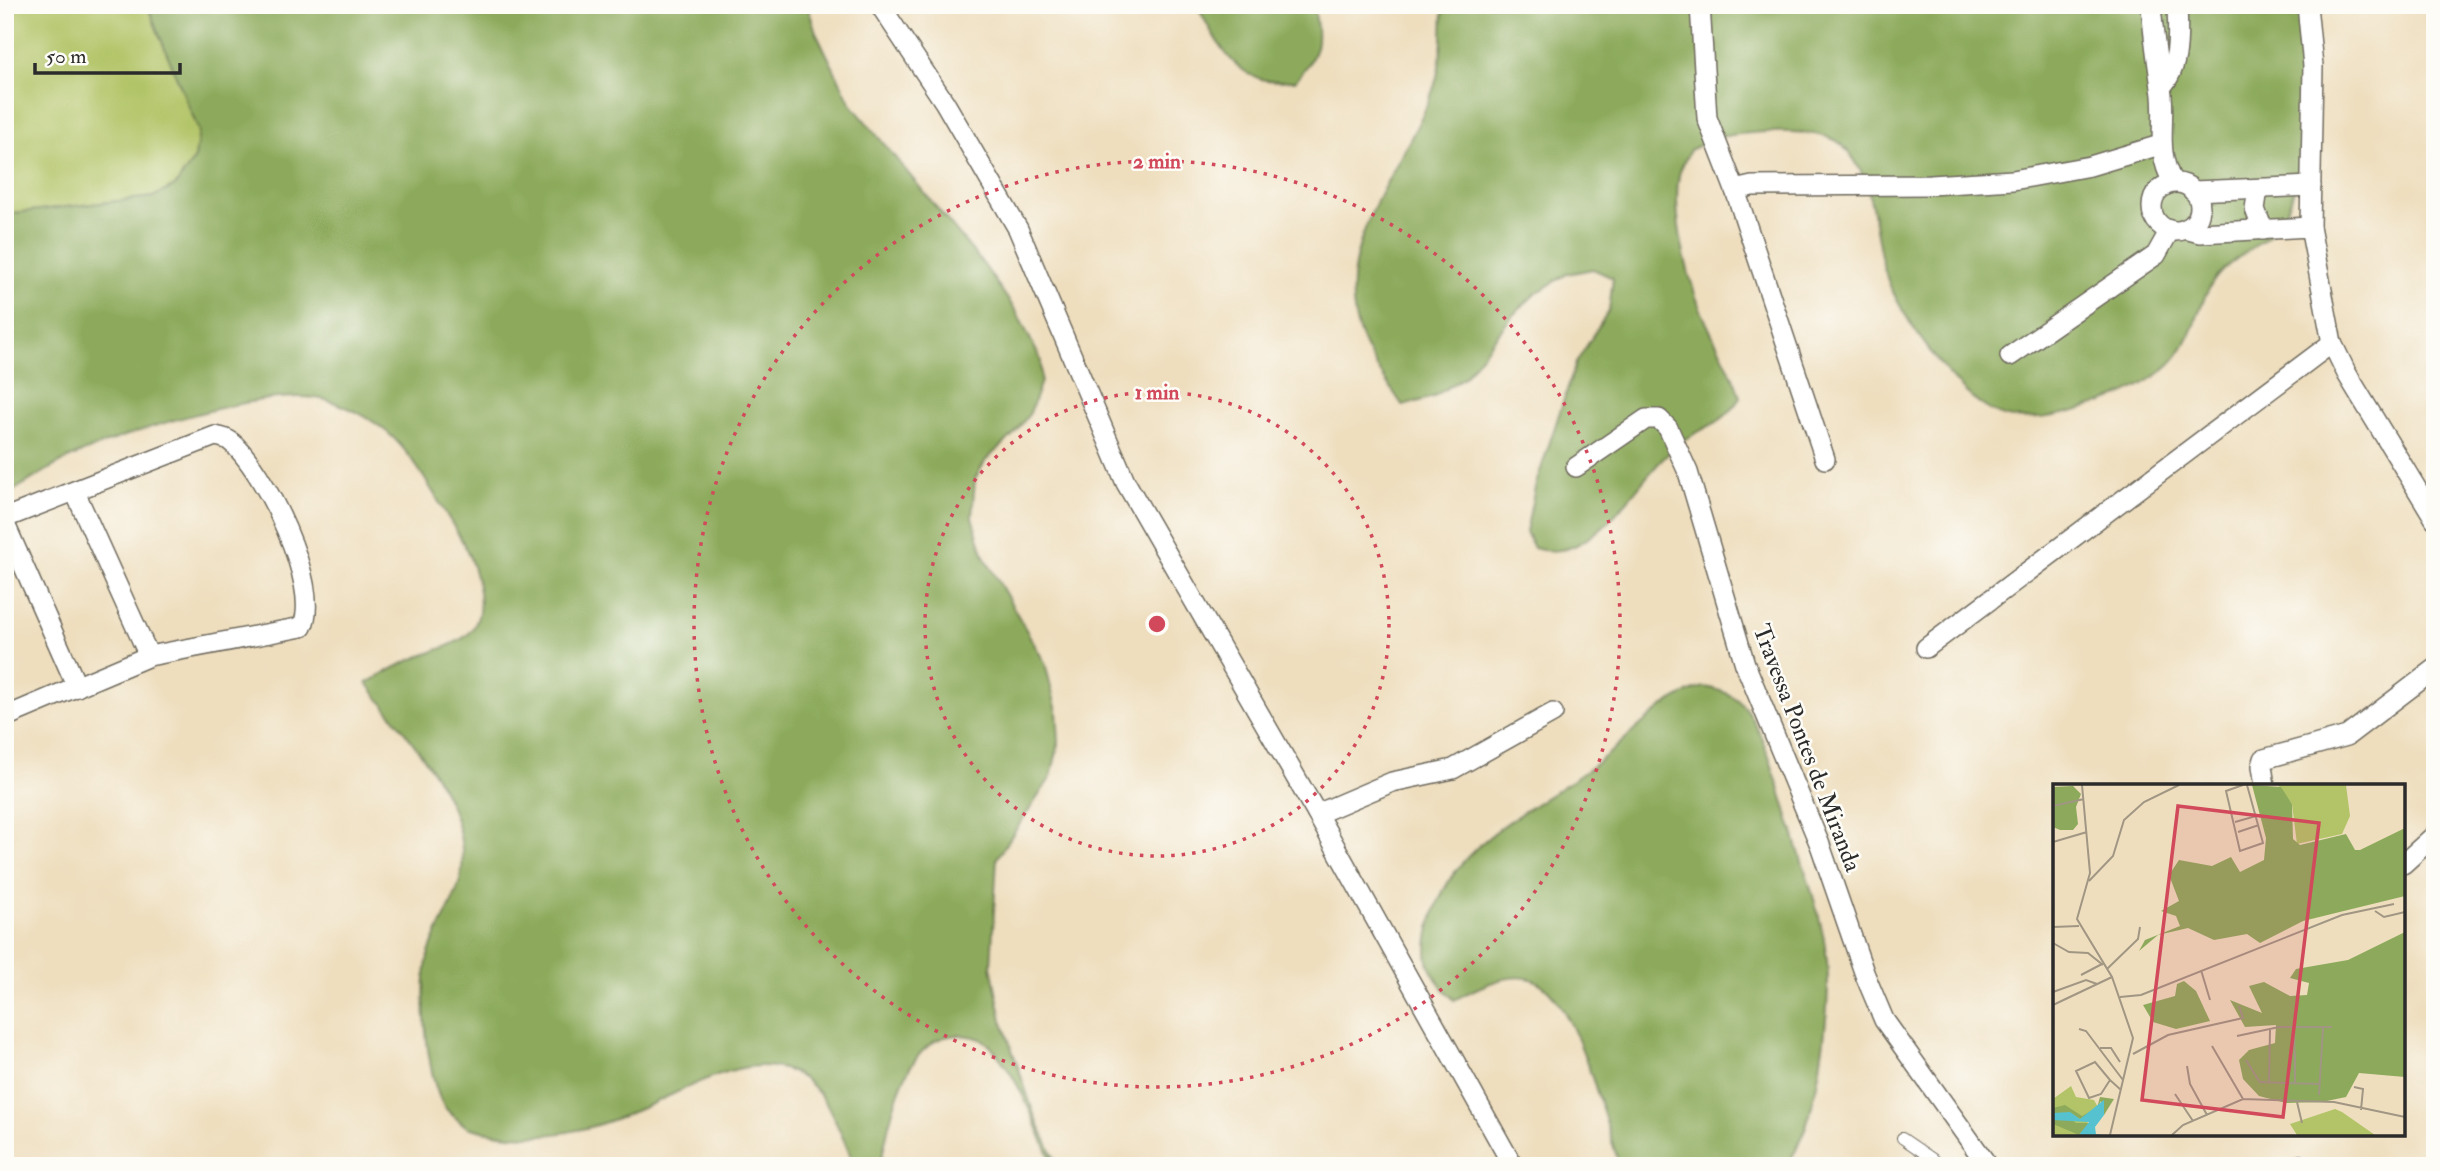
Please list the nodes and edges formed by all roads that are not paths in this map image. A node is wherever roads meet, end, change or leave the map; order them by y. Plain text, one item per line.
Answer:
1 (880, 5) edge
2 (1700, 5) edge
3 (2151, 5) edge
4 (2177, 5) edge
5 (2307, 5) edge
6 (2161, 87) junction
7 (2160, 145) junction
8 (2173, 183) junction
9 (2311, 186) junction
10 (2258, 189) junction
11 (1735, 190) junction
12 (2193, 191) junction
13 (2310, 227) junction
14 (2178, 230) junction
15 (2263, 230) junction
16 (2332, 343) junction
17 (2010, 356) dead end
18 (1825, 459) dead end
19 (1576, 467) dead end
20 (75, 492) junction
21 (5, 518) edge
22 (2435, 519) edge
23 (5, 524) edge
24 (1926, 648) dead end
25 (149, 656) junction
26 (2435, 669) edge
27 (76, 687) junction
28 (1553, 713) dead end
29 (5, 717) edge
30 (2264, 784) edge
31 (1317, 814) junction
32 (2435, 835) edge
33 (2405, 862) edge
34 (1902, 1138) dead end
35 (1513, 1166) edge
36 (1943, 1166) edge
37 (1988, 1166) edge

1 - 31 street
2 - 11 street
3 - 6 street
4 - 6 street
5 - 9 street
6 - 7 street
7 - 8 street
7 - 11 street
8 - 12 street
8 - 14 street
9 - 10 street
9 - 13 street
10 - 12 street
10 - 15 street
11 - 18 street
12 - 14 street
13 - 15 street
13 - 16 street
14 - 15 street
14 - 17 street
16 - 22 street
16 - 24 street
19 - 37 street, Travessa Pontes de Miranda
20 - 21 street
20 - 25 street
20 - 25 street
23 - 27 street
25 - 27 street
26 - 30 street
27 - 29 street
28 - 31 street
31 - 35 street
32 - 33 street
34 - 36 lane

